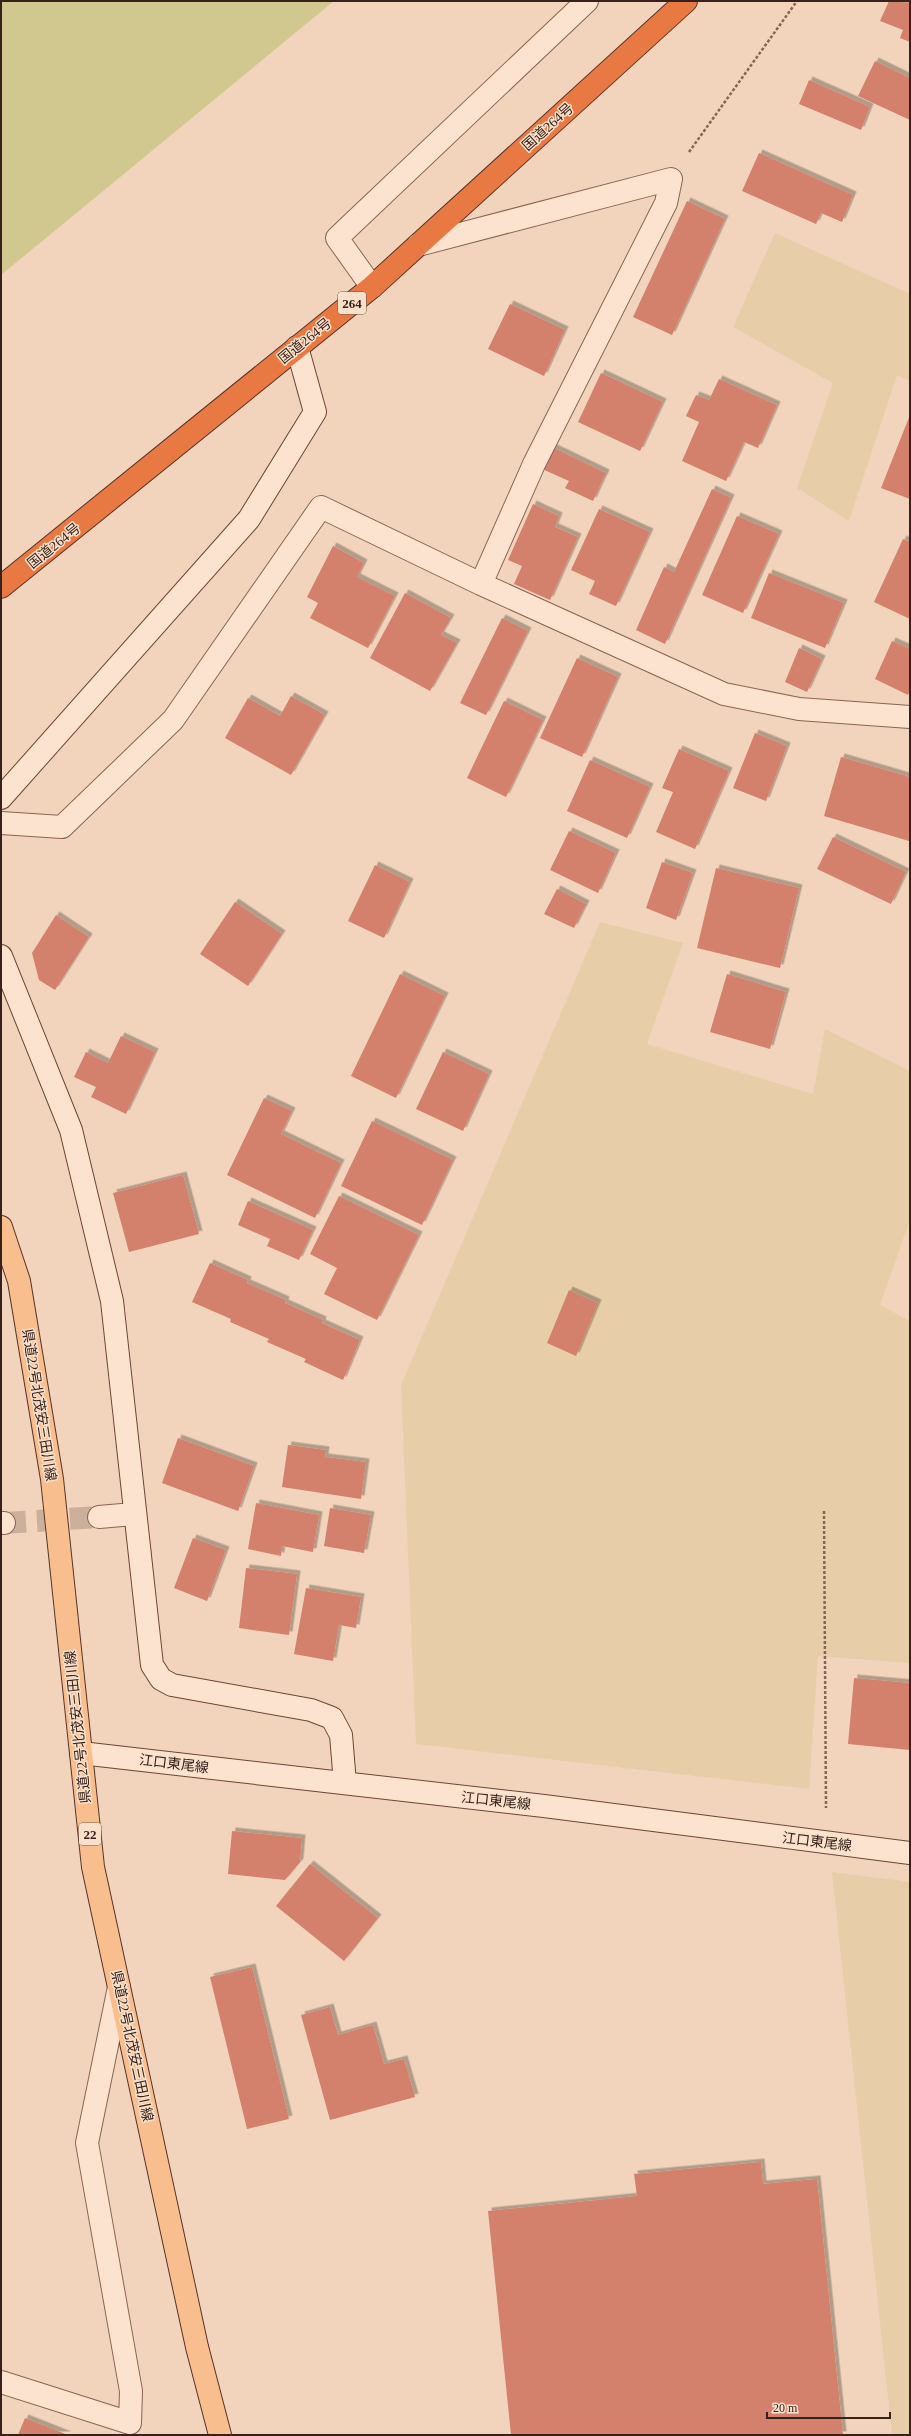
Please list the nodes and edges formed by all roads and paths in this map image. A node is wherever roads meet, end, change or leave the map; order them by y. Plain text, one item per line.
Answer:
1 (587, 1) edge
2 (686, 1) edge
3 (797, 1) edge
4 (671, 179) junction
5 (418, 245) junction
6 (372, 287) junction
7 (297, 347) junction
8 (481, 584) junction
9 (1, 587) edge
10 (910, 717) edge
11 (1, 798) edge
12 (1, 823) edge
13 (1, 956) edge
14 (1, 1227) edge
15 (824, 1511) dead end
16 (134, 1514) junction
17 (99, 1517) tunnel mouth
18 (82, 1753) junction
19 (345, 1784) junction
20 (826, 1843) junction
21 (910, 1854) edge
22 (119, 1987) junction
23 (1, 2382) edge
24 (220, 2435) edge

1 - 6 street
2 - 5 highway, 国道264号 / 264
3 - 4 path
4 - 5 street
4 - 8 street
5 - 6 highway, 国道264号 / 264
6 - 7 highway, 国道264号 / 264
7 - 9 highway, 国道264号 / 264
7 - 11 street
8 - 10 street
8 - 12 street
13 - 16 street
14 - 18 main road, 県道22号北茂安三田川線 / 22
15 - 20 path
16 - 17 street
16 - 19 street
18 - 19 street, 江口東尾線
18 - 22 main road, 県道22号北茂安三田川線 / 22
19 - 20 street, 江口東尾線
20 - 21 street, 江口東尾線
22 - 23 street
22 - 24 main road, 県道22号北茂安三田川線 / 22

